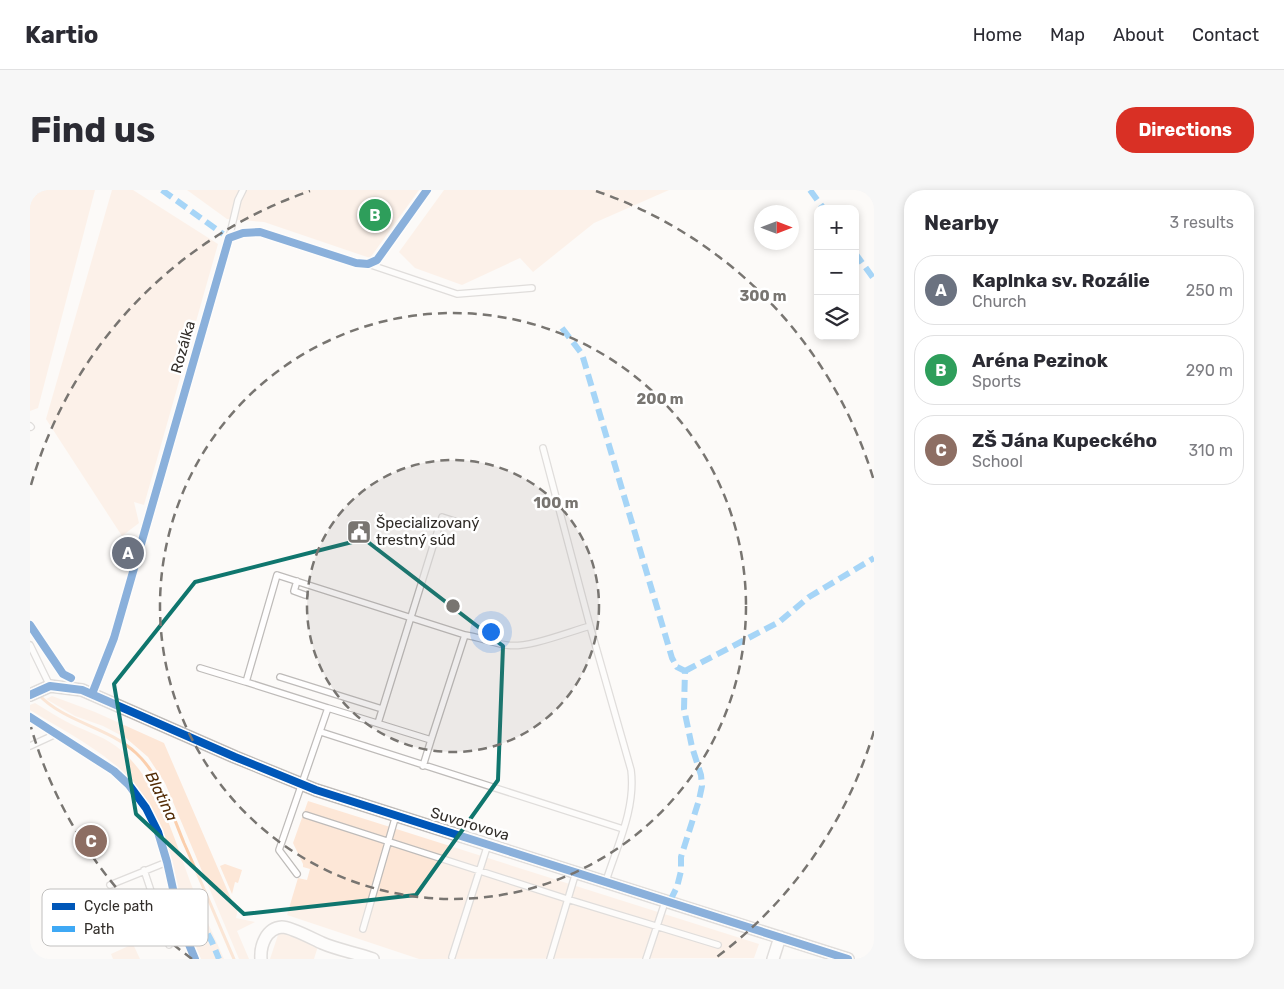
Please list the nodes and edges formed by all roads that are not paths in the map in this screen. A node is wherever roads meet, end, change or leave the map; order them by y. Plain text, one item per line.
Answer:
1 (243, 190) edge
2 (427, 190) edge
3 (229, 238) junction
4 (368, 264) junction
5 (532, 288) dead end
6 (542, 448) dead end
7 (466, 525) dead end
8 (297, 581) junction
9 (305, 595) dead end
10 (410, 617) junction
11 (590, 626) junction
12 (465, 635) junction
13 (30, 645) edge
14 (200, 668) dead end
15 (280, 677) dead end
16 (246, 682) junction
17 (47, 688) junction
18 (92, 694) junction
19 (30, 695) edge
20 (328, 708) junction
21 (382, 709) junction
22 (30, 717) edge
23 (378, 724) junction
24 (321, 732) junction
25 (56, 734) junction
26 (431, 740) junction
27 (30, 746) edge
28 (423, 766) junction
29 (303, 784) junction
30 (306, 815) dead end
31 (396, 816) junction
32 (623, 829) junction
33 (388, 841) junction
34 (488, 844) junction
35 (167, 862) junction
36 (144, 870) junction
37 (479, 871) junction
38 (576, 872) junction
39 (297, 874) dead end
40 (606, 881) junction
41 (110, 884) dead end
42 (150, 889) edge
43 (173, 889) edge
44 (567, 899) junction
45 (665, 902) junction
46 (657, 926) junction
47 (363, 929) dead end
48 (780, 937) junction
49 (718, 945) dead end
50 (190, 946) edge
51 (452, 957) dead end
52 (777, 958) edge
53 (196, 959) edge
54 (261, 959) edge
55 (374, 959) edge
56 (550, 959) edge
57 (646, 959) edge
58 (848, 959) edge

1 - 3 lane, Rozálka
2 - 4 lane
3 - 4 lane
3 - 18 lane, Rozálka
4 - 5 lane
6 - 11 lane
7 - 10 lane
8 - 9 lane
8 - 10 lane
8 - 16 lane
10 - 12 lane
10 - 21 lane
11 - 12 lane
11 - 32 lane
12 - 26 lane
13 - 17 lane
14 - 16 lane
15 - 21 lane
16 - 20 lane
17 - 18 street, Suvorovova
17 - 19 street
18 - 29 street, Suvorovova
20 - 23 lane
20 - 24 lane
21 - 23 lane
22 - 25 lane
23 - 26 lane
24 - 28 lane
24 - 29 lane
25 - 27 lane
25 - 35 lane
26 - 28 lane
28 - 32 lane
29 - 31 street, Suvorovova
29 - 39 lane
30 - 33 lane
31 - 33 lane
31 - 34 street, Suvorovova
32 - 40 lane
33 - 37 lane
33 - 47 lane
34 - 37 lane, Suvorovova
34 - 38 street, Suvorovova
35 - 36 lane
35 - 43 lane
36 - 41 lane
36 - 42 lane
37 - 44 lane
37 - 51 lane, Suvorovova
38 - 40 street, Suvorovova
38 - 44 lane
40 - 45 street, Suvorovova
44 - 46 lane
44 - 56 lane
45 - 46 lane
45 - 48 street, Suvorovova
46 - 49 lane
46 - 57 lane
48 - 52 street
48 - 58 street, Suvorovova
50 - 53 lane
54 - 55 street

